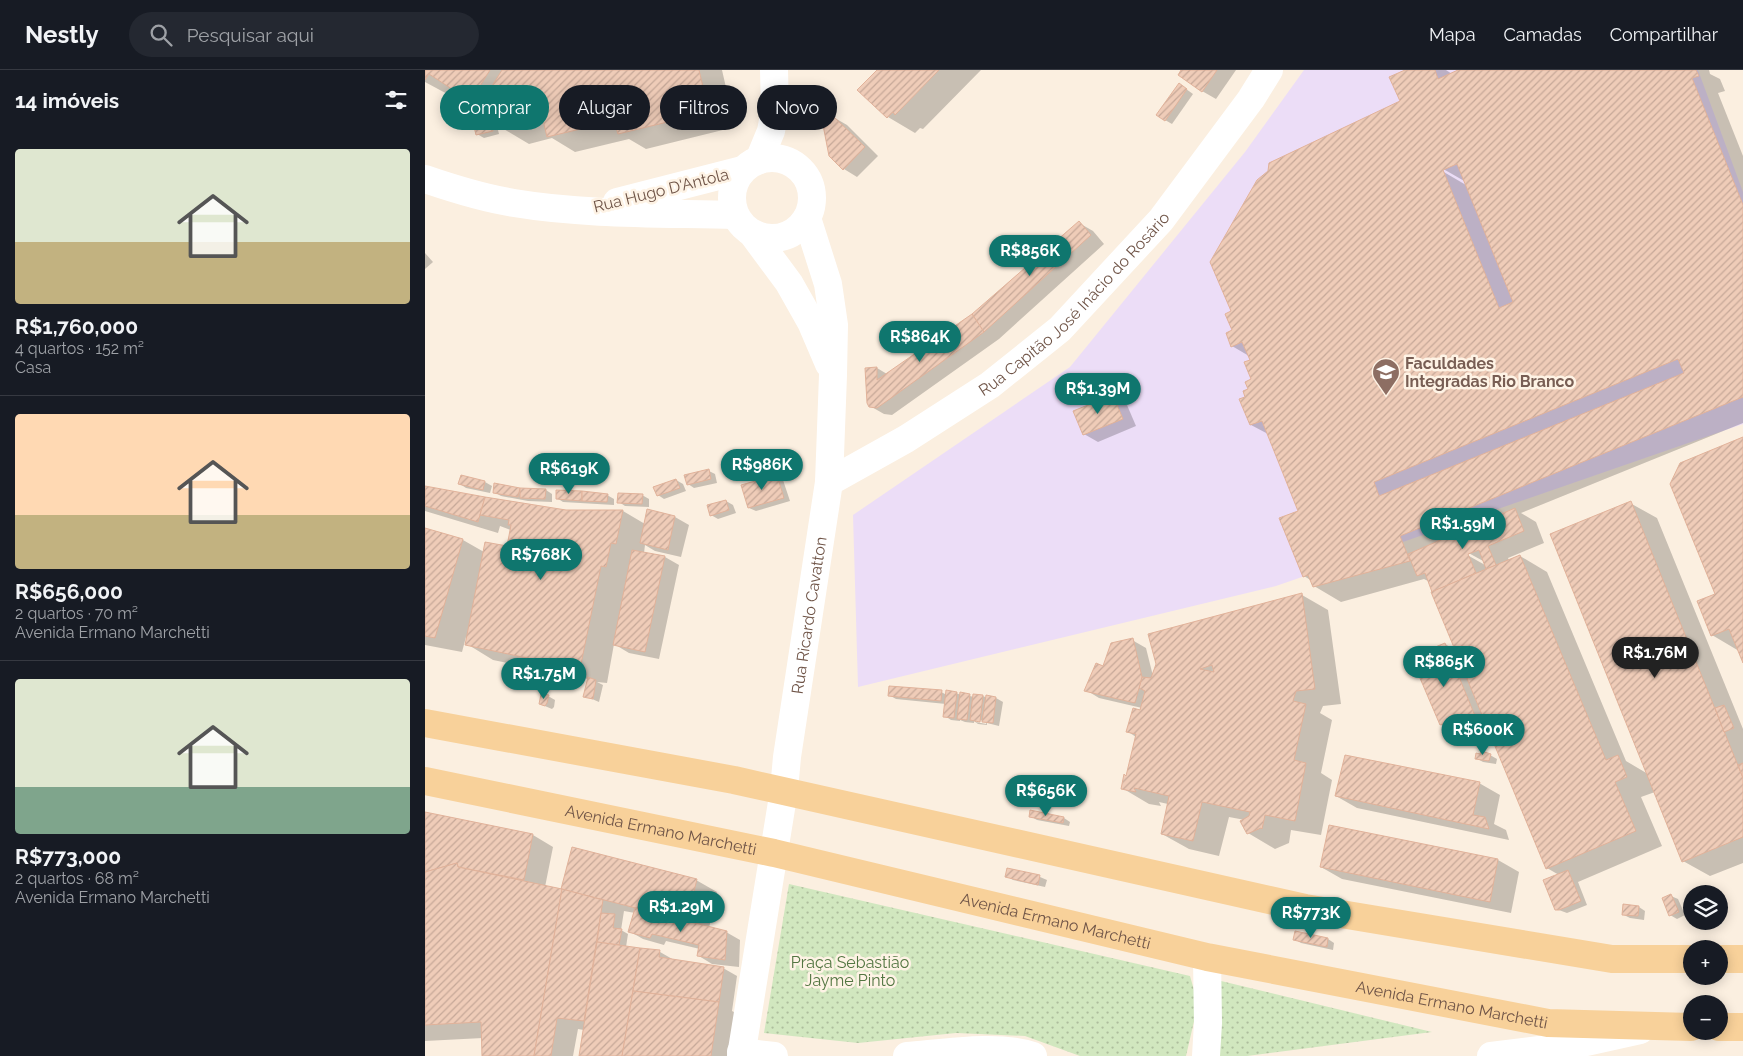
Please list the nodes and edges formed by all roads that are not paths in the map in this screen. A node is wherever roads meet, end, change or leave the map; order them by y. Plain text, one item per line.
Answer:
1 (774, 70) edge
2 (1269, 70) edge
3 (750, 165) junction
4 (425, 179) edge
5 (579, 210) junction
6 (807, 218) junction
7 (743, 224) junction
8 (833, 375) junction
9 (829, 482) junction
10 (425, 723) edge
11 (425, 781) edge
12 (784, 790) junction
13 (774, 853) junction
14 (1207, 957) junction
15 (1683, 959) edge
16 (1728, 959) edge
17 (1743, 959) edge
18 (1651, 1027) junction
19 (1683, 1027) edge
20 (1728, 1027) edge
21 (1743, 1027) edge
22 (741, 1054) edge
23 (774, 1056) edge
24 (907, 1056) edge
25 (1033, 1056) edge
26 (1206, 1056) edge
27 (1491, 1056) edge

1 - 3 street
2 - 9 street, Rua Capitão José Inácio do Rosário
3 - 5 street, Rua Hugo D'Antola
3 - 6 street
3 - 7 street
4 - 5 street, Rua Hugo D'Antola
5 - 7 street, Rua Hugo D'Antola
6 - 7 street
6 - 8 street, Rua Ricardo Cavatton
7 - 8 street, Rua Ricardo Cavatton
8 - 9 street, Rua Ricardo Cavatton
9 - 12 street, Rua Ricardo Cavatton
10 - 12 main road
11 - 13 main road, Avenida Ermano Marchetti
12 - 13 street, Rua Ricardo Cavatton
12 - 15 main road
13 - 14 main road, Avenida Ermano Marchetti
13 - 22 street, Rua Ricardo Cavatton
14 - 18 main road, Avenida Ermano Marchetti
14 - 26 street
16 - 17 main road
18 - 19 main road, Avenida Ermano Marchetti
18 - 27 street
20 - 21 main road
22 - 23 street
24 - 25 street

